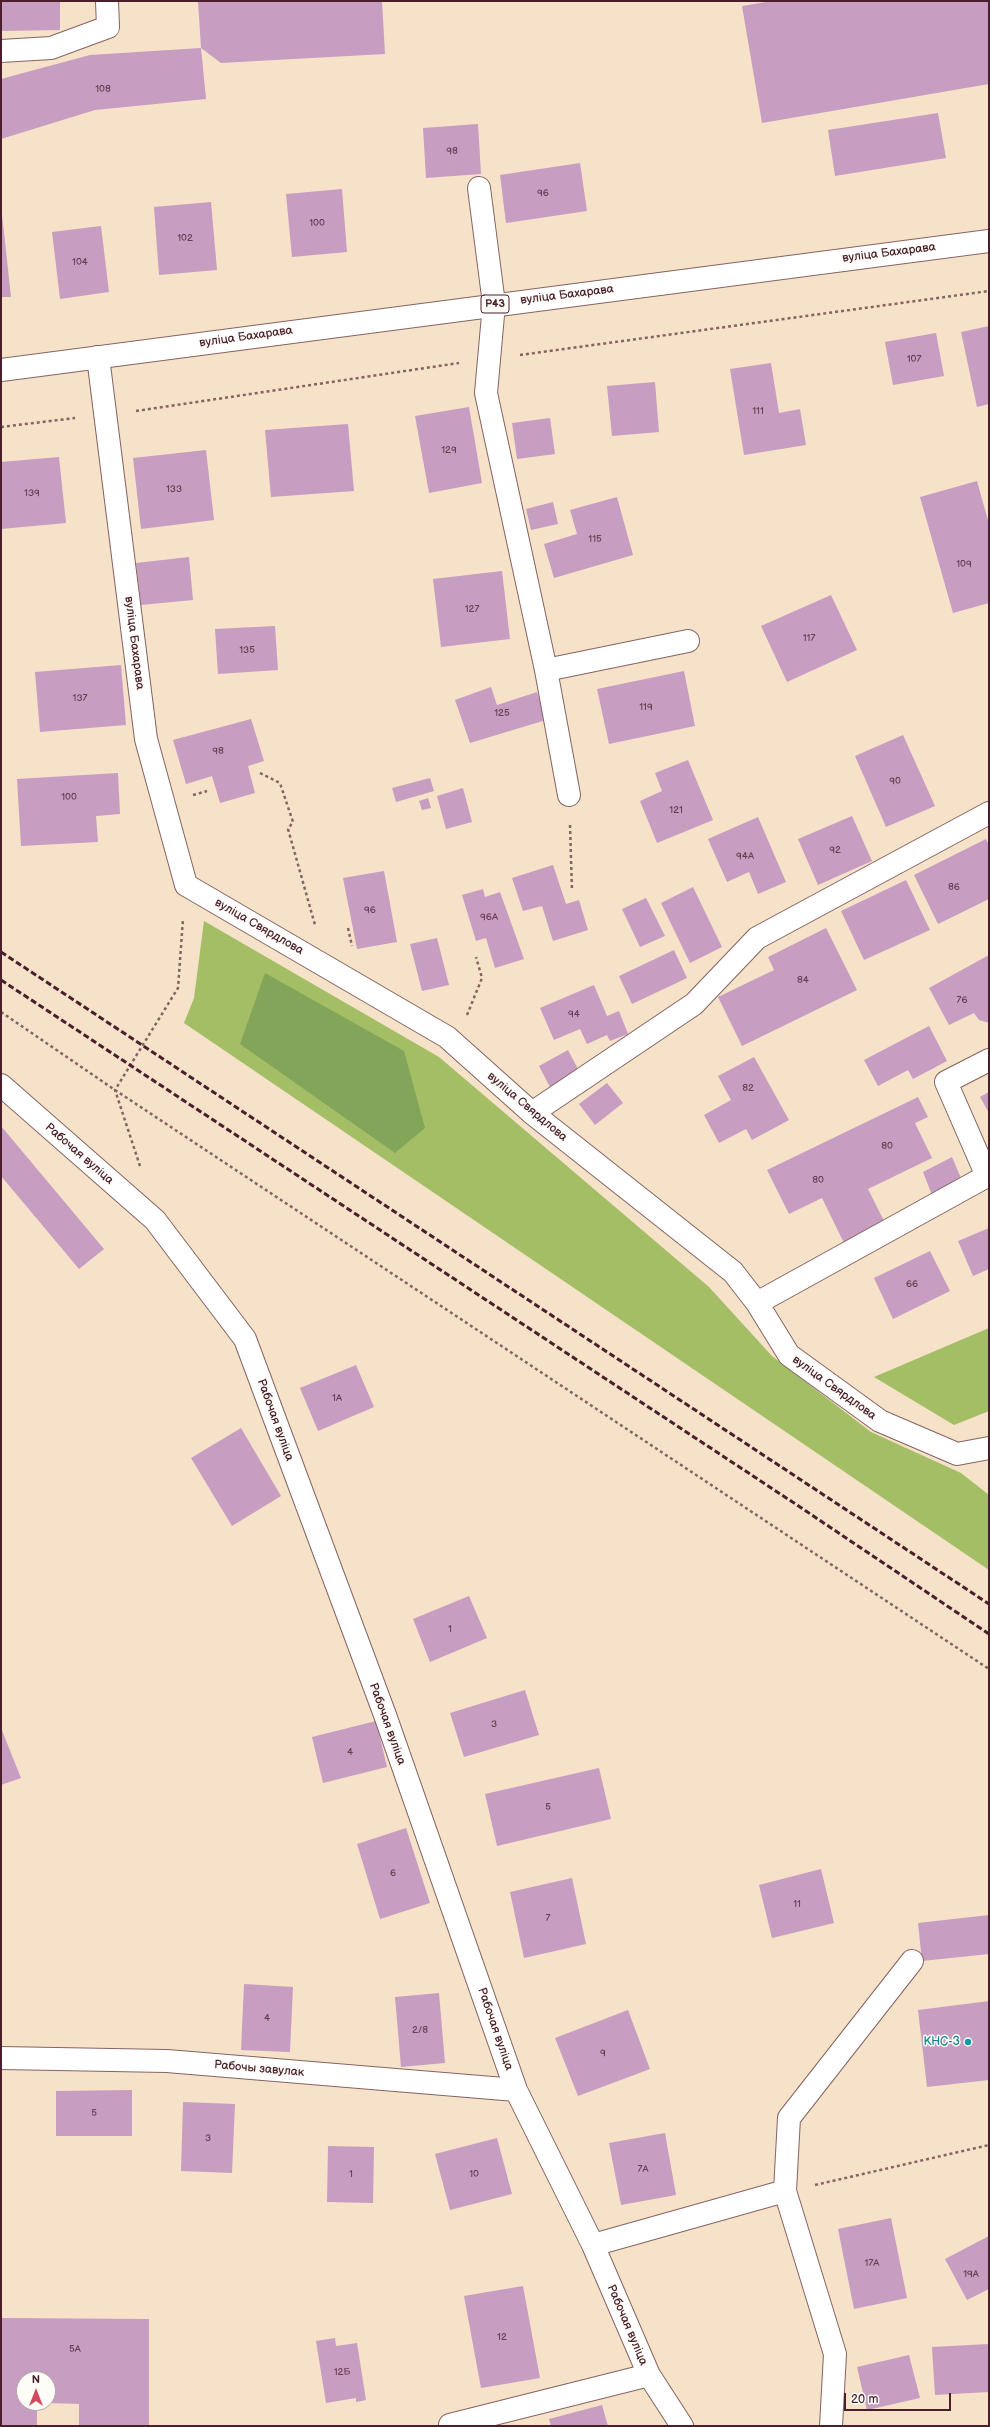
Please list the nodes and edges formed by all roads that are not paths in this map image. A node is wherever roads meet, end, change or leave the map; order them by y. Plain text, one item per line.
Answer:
1 (107, 1) edge
2 (1, 50) edge
3 (479, 188) dead end
4 (989, 240) edge
5 (494, 304) junction
6 (98, 357) junction
7 (1, 370) edge
8 (688, 641) dead end
9 (546, 670) junction
10 (569, 795) road end
11 (989, 813) edge
12 (186, 885) joint
13 (989, 1060) edge
14 (1, 1085) edge
15 (532, 1113) junction
16 (757, 1303) junction
17 (989, 1448) edge
18 (912, 1961) dead end
19 (1, 2058) edge
20 (516, 2090) junction
21 (785, 2191) junction
22 (593, 2245) junction
23 (649, 2375) junction
24 (450, 2425) dead end
25 (682, 2426) edge
26 (831, 2426) edge

1 - 2 street
3 - 5 street
4 - 5 street, вуліца Бахарава / Р43
5 - 6 street, вуліца Бахарава / Р43
5 - 9 street
6 - 7 street, вуліца Бахарава / Р43
6 - 12 street, вуліца Бахарава
8 - 9 street
9 - 10 street
11 - 15 street
12 - 15 street, вуліца Свярдлова
13 - 16 street
14 - 20 street, Рабочая вуліца
15 - 16 street, вуліца Свярдлова
16 - 17 street, вуліца Свярдлова
18 - 21 street
19 - 20 street, Рабочы завулак
20 - 22 street, Рабочая вуліца
21 - 22 street
21 - 26 street
22 - 23 street, Рабочая вуліца
23 - 24 street
23 - 25 street, Рабочая вуліца

